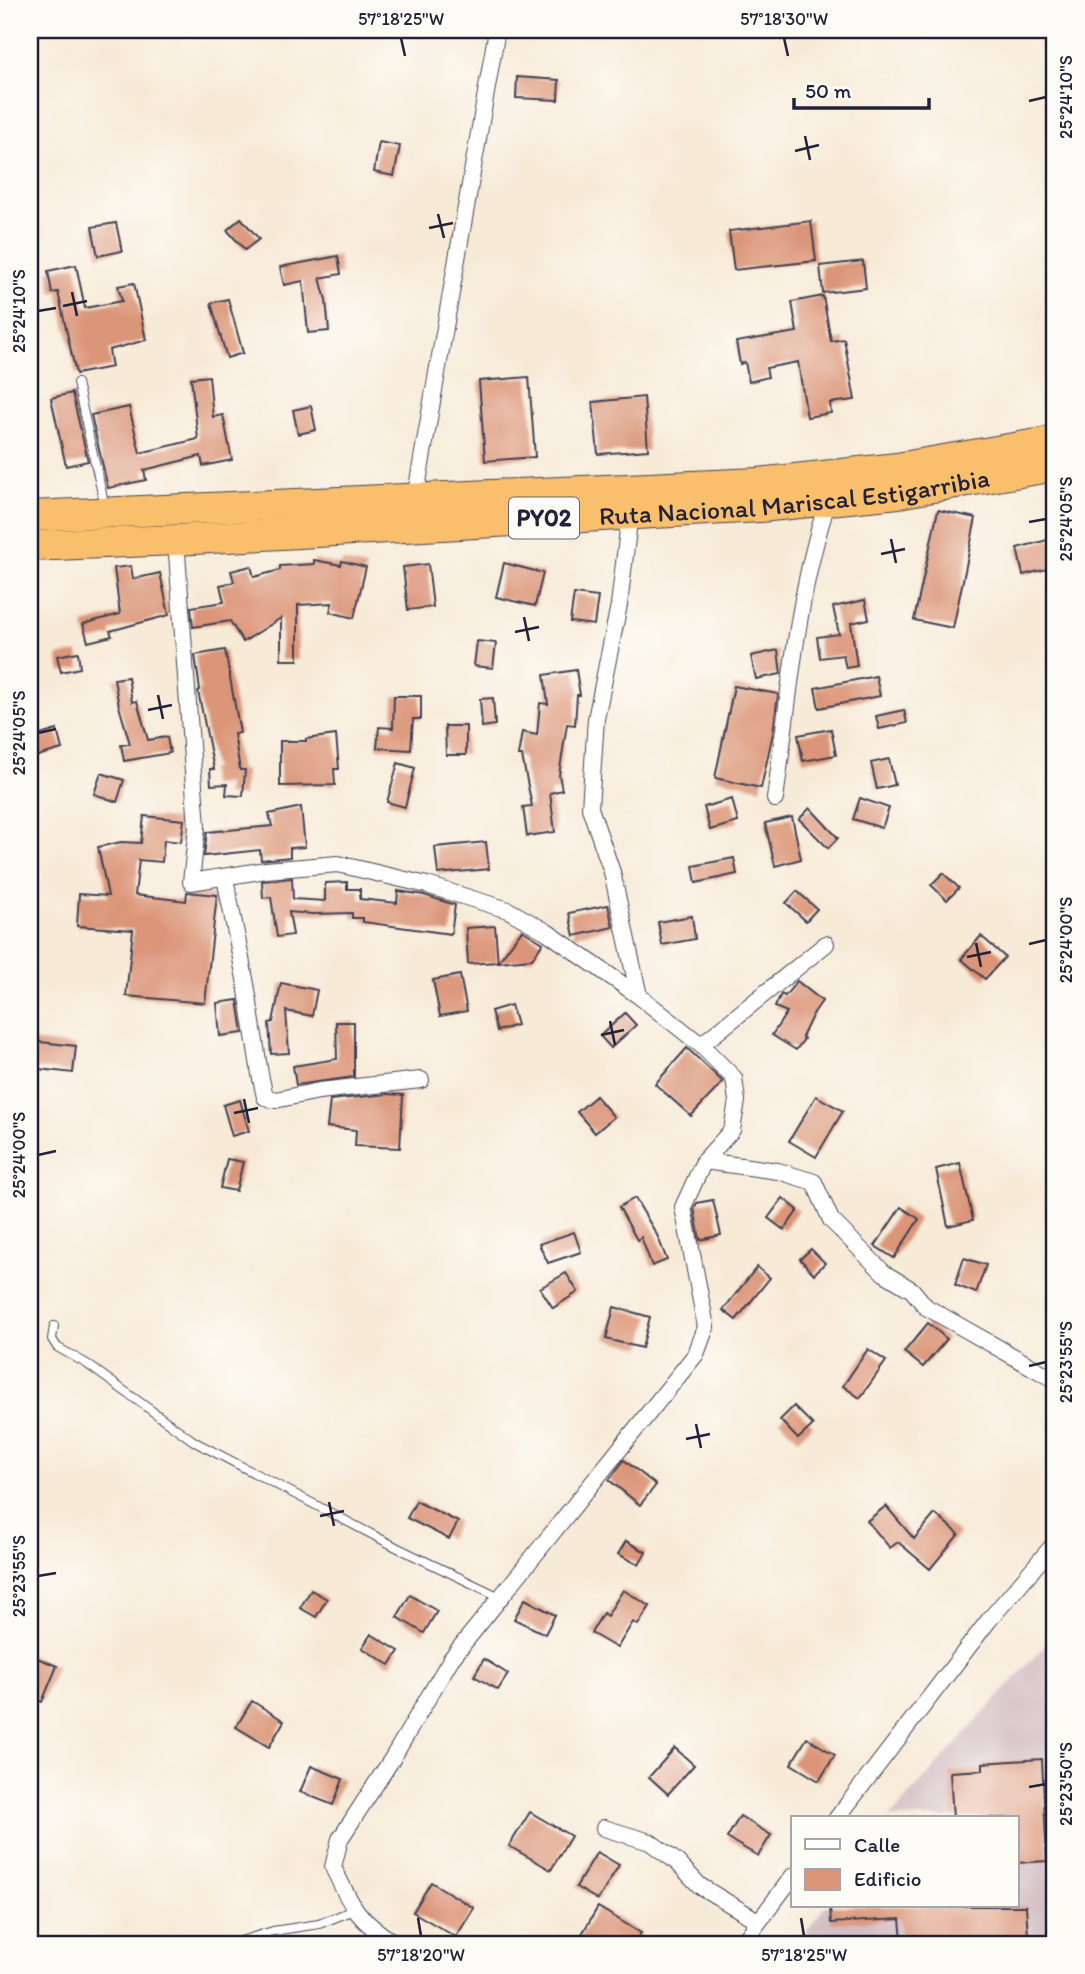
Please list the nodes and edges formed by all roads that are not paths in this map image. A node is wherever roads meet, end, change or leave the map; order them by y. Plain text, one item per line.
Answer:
1 (497, 30) edge
2 (77, 383) dead end
3 (1055, 441) edge
4 (1055, 466) edge
5 (415, 499) junction
6 (828, 501) junction
7 (106, 513) junction
8 (630, 513) junction
9 (30, 516) edge
10 (176, 540) junction
11 (30, 546) edge
12 (775, 799) dead end
13 (225, 878) junction
14 (826, 944) dead end
15 (639, 996) junction
16 (701, 1045) junction
17 (421, 1080) dead end
18 (704, 1161) junction
19 (54, 1326) dead end
20 (1055, 1380) edge
21 (1055, 1543) edge
22 (500, 1597) junction
23 (839, 1816) edge
24 (604, 1828) dead end
25 (791, 1879) edge
26 (354, 1910) junction
27 (758, 1922) junction
28 (231, 1944) edge
29 (396, 1944) edge
30 (742, 1944) edge

1 - 5 street
2 - 7 lane
3 - 5 highway, Ruta Nacional Mariscal Estigarribia / PY02
4 - 6 highway, Ruta Nacional Mariscal Estigarribia / PY02
5 - 7 highway, Ruta Nacional Mariscal Estigarribia / PY02
6 - 8 highway, Ruta Nacional Mariscal Estigarribia / PY02
6 - 12 street
7 - 9 highway, Ruta Nacional Mariscal Estigarribia / PY02
8 - 10 highway, Ruta Nacional Mariscal Estigarribia / PY02
8 - 15 street
10 - 11 highway, Ruta Nacional Mariscal Estigarribia / PY02
10 - 13 street
13 - 15 street
13 - 17 street
14 - 16 street
15 - 16 street
16 - 18 street
18 - 20 street
18 - 22 street
19 - 22 lane
21 - 23 street
22 - 26 street
24 - 27 street
25 - 27 street
26 - 28 lane
26 - 29 street
27 - 30 street

